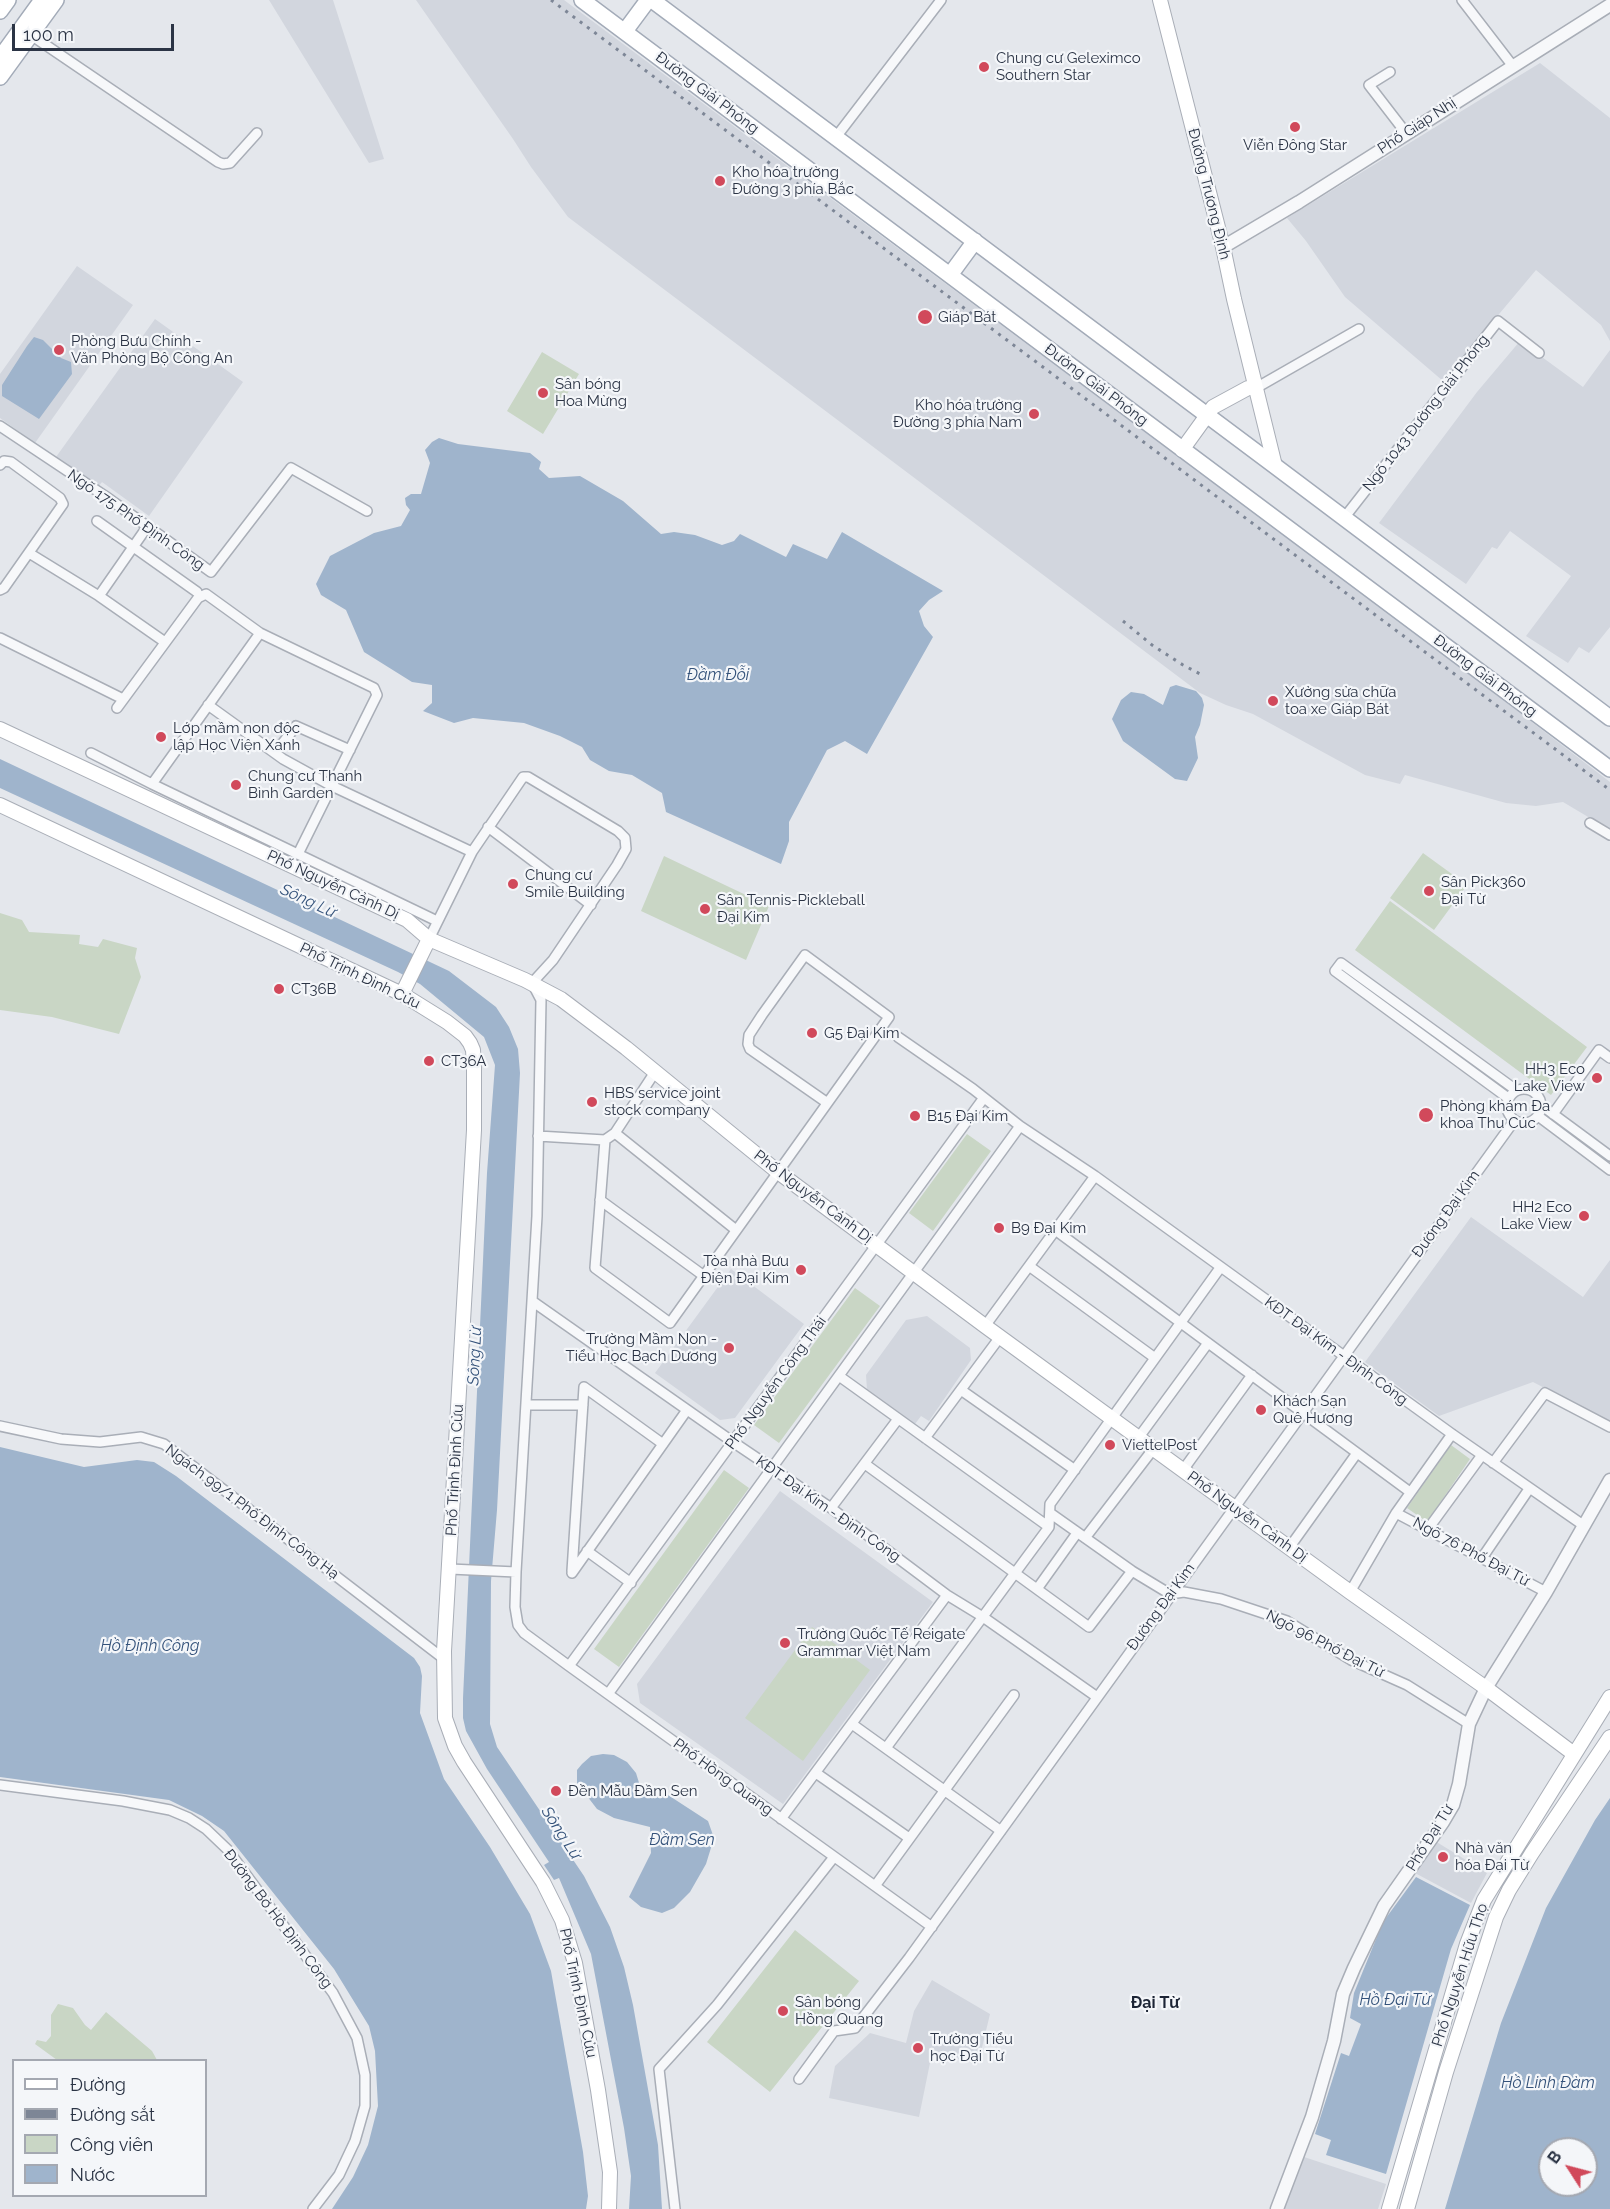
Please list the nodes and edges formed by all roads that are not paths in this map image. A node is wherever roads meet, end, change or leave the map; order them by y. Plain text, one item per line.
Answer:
1 (8, 0) edge
2 (42, 0) edge
3 (56, 0) edge
4 (582, 0) edge
5 (638, 0) edge
6 (650, 0) edge
7 (941, 0) edge
8 (1160, 0) edge
9 (1462, 0) edge
10 (1610, 5) edge
11 (0, 11) edge
12 (621, 29) junction
13 (31, 35) junction
14 (0, 58) edge
15 (1512, 65) junction
16 (1390, 72) dead end
17 (0, 77) edge
18 (257, 133) dead end
19 (1406, 133) junction
20 (836, 137) junction
21 (975, 241) junction
22 (1223, 247) junction
23 (950, 275) junction
24 (1359, 329) dead end
25 (1539, 353) dead end
26 (1256, 388) junction
27 (1208, 415) junction
28 (0, 426) edge
29 (1182, 450) junction
30 (0, 465) edge
31 (1275, 466) junction
32 (367, 511) dead end
33 (1344, 518) junction
34 (97, 521) dead end
35 (147, 527) junction
36 (133, 547) junction
37 (29, 553) junction
38 (0, 590) edge
39 (197, 592) dead end
40 (99, 596) junction
41 (260, 633) junction
42 (0, 638) edge
43 (162, 640) dead end
44 (123, 699) junction
45 (208, 705) junction
46 (117, 708) dead end
47 (1610, 718) edge
48 (0, 729) edge
49 (350, 750) junction
50 (91, 753) dead end
51 (274, 753) junction
52 (1610, 769) edge
53 (152, 784) junction
54 (332, 786) junction
55 (0, 804) edge
56 (1590, 823) dead end
57 (488, 827) junction
58 (1610, 835) edge
59 (472, 852) junction
60 (298, 854) junction
61 (591, 905) junction
62 (437, 921) junction
63 (426, 945) junction
64 (532, 983) junction
65 (405, 989) junction
66 (898, 1037) dead end
67 (1610, 1058) edge
68 (656, 1071) junction
69 (1516, 1090) junction
70 (1508, 1098) junction
71 (983, 1099) junction
72 (826, 1102) junction
73 (1541, 1106) junction
74 (1553, 1114) junction
75 (1538, 1116) junction
76 (1514, 1121) junction
77 (1020, 1126) junction
78 (615, 1133) junction
79 (538, 1136) junction
80 (605, 1140) junction
81 (1610, 1156) edge
82 (1610, 1170) edge
83 (778, 1172) junction
84 (1095, 1176) junction
85 (600, 1200) junction
86 (736, 1230) junction
87 (1055, 1230) junction
88 (876, 1245) junction
89 (1029, 1266) junction
90 (1220, 1268) junction
91 (914, 1273) junction
92 (704, 1276) junction
93 (532, 1301) junction
94 (1181, 1323) junction
95 (985, 1326) junction
96 (999, 1337) junction
97 (1208, 1343) junction
98 (1343, 1357) junction
99 (1155, 1358) junction
100 (1252, 1375) junction
101 (840, 1376) junction
102 (961, 1389) junction
103 (527, 1405) junction
104 (583, 1405) junction
105 (687, 1410) junction
106 (1302, 1413) junction
107 (1112, 1418) junction
108 (898, 1419) junction
109 (0, 1426) edge
110 (1610, 1427) edge
111 (1452, 1434) junction
112 (1139, 1437) junction
113 (925, 1438) junction
114 (733, 1442) junction
115 (663, 1444) junction
116 (1154, 1448) junction
117 (1357, 1453) junction
118 (1482, 1455) junction
119 (1493, 1463) junction
120 (865, 1464) junction
121 (772, 1469) junction
122 (1075, 1470) junction
123 (1183, 1470) junction
124 (1610, 1480) edge
125 (1528, 1489) junction
126 (1410, 1492) junction
127 (1234, 1507) junction
128 (831, 1508) junction
129 (1050, 1513) junction
130 (1396, 1513) junction
131 (1583, 1525) junction
132 (1049, 1527) junction
133 (1428, 1529) junction
134 (1081, 1536) junction
135 (1289, 1548) junction
136 (587, 1551) junction
137 (1482, 1558) junction
138 (456, 1569) junction
139 (1132, 1571) junction
140 (516, 1572) junction
141 (1015, 1573) junction
142 (631, 1583) junction
143 (1037, 1589) junction
144 (1350, 1592) junction
145 (1546, 1592) junction
146 (1170, 1594) junction
147 (947, 1595) junction
148 (983, 1617) junction
149 (444, 1659) junction
150 (569, 1666) junction
151 (1486, 1688) junction
152 (608, 1694) junction
153 (1014, 1695) dead end
154 (1096, 1697) junction
155 (1610, 1697) edge
156 (852, 1724) junction
157 (1469, 1724) junction
158 (1610, 1737) edge
159 (886, 1748) junction
160 (1574, 1754) junction
161 (1590, 1765) junction
162 (816, 1773) junction
163 (0, 1785) edge
164 (944, 1790) junction
165 (781, 1819) junction
166 (1001, 1830) junction
167 (909, 1838) junction
168 (834, 1857) junction
169 (875, 1886) junction
170 (932, 1926) junction
171 (799, 2079) dead end
172 (313, 2209) edge
173 (609, 2209) edge
174 (675, 2209) edge
175 (1277, 2209) edge
176 (1389, 2209) edge
177 (1407, 2209) edge

1 - 11 main road
2 - 14 main road
3 - 13 main road
4 - 12 main road, Đường Giải Phóng
5 - 12 main road
6 - 12 main road
6 - 20 main road
7 - 20 street
8 - 22 main road, Đường Trương Định
9 - 15 street
10 - 15 street, Phố Giáp Nhị
12 - 23 main road, Đường Giải Phóng
13 - 17 main road
13 - 18 street
15 - 19 street, Phố Giáp Nhị
16 - 19 street
19 - 22 street, Phố Giáp Nhị
20 - 21 main road
21 - 23 main road
21 - 27 main road
22 - 26 main road, Đường Trương Định
23 - 29 main road, Đường Giải Phóng
24 - 26 street
25 - 33 street, Ngõ 1043 Đường Giải Phóng
26 - 27 main road
26 - 31 main road, Đường Trương Định
27 - 29 main road
27 - 31 main road
28 - 35 street, Ngõ 175 Phố Định Công
29 - 52 main road, Đường Giải Phóng
30 - 37 street
31 - 33 main road
32 - 35 street, Ngõ 175 Phố Định Công
33 - 47 main road
34 - 36 street
35 - 36 street
36 - 39 street
36 - 40 street
37 - 38 street
37 - 40 street
40 - 43 street
41 - 44 street
41 - 45 street
41 - 49 street
42 - 44 street
44 - 46 street
45 - 51 street
45 - 53 street
48 - 63 main road, Phố Nguyễn Cảnh Dị
49 - 51 street
49 - 54 street
50 - 53 street
51 - 54 street
53 - 60 street
54 - 59 street
54 - 60 street
55 - 65 main road, Phố Trịnh Đình Cửu
56 - 58 street
57 - 59 street
57 - 61 street
57 - 61 street
59 - 62 street
60 - 62 street
61 - 64 street
62 - 63 street
63 - 64 main road, Phố Nguyễn Cảnh Dị
63 - 65 main road
64 - 68 main road, Phố Nguyễn Cảnh Dị
64 - 79 street
65 - 138 main road, Phố Trịnh Đình Cửu
66 - 71 street, KĐT Đại Kim - Định Công
67 - 74 street
68 - 78 street
68 - 83 main road, Phố Nguyễn Cảnh Dị
69 - 70 street
69 - 70 street
69 - 73 street
70 - 76 street
71 - 77 street, KĐT Đại Kim - Định Công
71 - 88 street, Phố Nguyễn Công Thái
72 - 72 street
72 - 83 street
73 - 74 street
73 - 75 street
74 - 81 street
75 - 76 street
75 - 82 street
76 - 98 street, Đường Đại Kim
77 - 84 street, KĐT Đại Kim - Định Công
77 - 91 street
78 - 80 street
78 - 86 street
79 - 80 street
79 - 93 street
80 - 85 street
83 - 86 street
83 - 88 main road, Phố Nguyễn Cảnh Dị
84 - 87 street
84 - 90 street, KĐT Đại Kim - Định Công
85 - 92 street
85 - 92 street
86 - 92 street
87 - 89 street
87 - 94 street
88 - 91 main road, Phố Nguyễn Cảnh Dị
88 - 114 street, Phố Nguyễn Công Thái
89 - 95 street
89 - 99 street
90 - 94 street
90 - 98 street, KĐT Đại Kim - Định Công
91 - 95 main road, Phố Nguyễn Cảnh Dị
91 - 101 street
93 - 103 street
93 - 105 street, KĐT Đại Kim - Định Công
94 - 97 street
94 - 99 street
95 - 96 main road, Phố Nguyễn Cảnh Dị
96 - 102 street
96 - 107 main road, Phố Nguyễn Cảnh Dị
97 - 100 street
97 - 112 street
98 - 106 street, Đường Đại Kim
98 - 111 street, KĐT Đại Kim - Định Công
99 - 107 street
100 - 106 street
100 - 123 street
101 - 108 street
101 - 121 street
102 - 113 street
102 - 122 street
103 - 104 street
103 - 140 street
104 - 115 street
104 - 136 street
105 - 114 street, KĐT Đại Kim - Định Công
105 - 115 street
106 - 117 street
106 - 127 street, Đường Đại Kim
107 - 112 main road, Phố Nguyễn Cảnh Dị
107 - 122 street
108 - 113 street
108 - 120 street
109 - 149 street, Ngách 99/1 Phố Định Công Hạ
110 - 119 street
111 - 118 street, KĐT Đại Kim - Định Công
111 - 126 street
112 - 116 main road, Phố Nguyễn Cảnh Dị
113 - 132 street
114 - 121 street, KĐT Đại Kim - Định Công
114 - 142 street, Phố Nguyễn Công Thái
115 - 136 street
116 - 123 main road, Phố Nguyễn Cảnh Dị
116 - 134 street
117 - 126 street
117 - 135 street
118 - 119 street, KĐT Đại Kim - Định Công
118 - 133 street
119 - 125 street, KĐT Đại Kim - Định Công
120 - 128 street
120 - 141 street
121 - 128 street, KĐT Đại Kim - Định Công
121 - 152 street
122 - 129 street
123 - 127 main road, Phố Nguyễn Cảnh Dị
124 - 131 street, Phố Đại Từ
125 - 131 street, KĐT Đại Kim - Định Công
125 - 137 street
126 - 130 street
127 - 135 main road, Phố Nguyễn Cảnh Dị
127 - 146 street, Đường Đại Kim
128 - 147 street, KĐT Đại Kim - Định Công
129 - 132 street
129 - 134 street
130 - 133 street, Ngõ 76 Phố Đại Từ
130 - 144 street
131 - 145 street, Phố Đại Từ
132 - 141 street
133 - 137 street, Ngõ 76 Phố Đại Từ
134 - 139 street
134 - 143 street
135 - 144 main road, Phố Nguyễn Cảnh Dị
136 - 142 street
137 - 145 street, Ngõ 76 Phố Đại Từ
138 - 140 street
138 - 149 main road, Phố Trịnh Đình Cửu
139 - 143 street
139 - 146 street
140 - 150 street, Phố Hồng Quang
141 - 143 street
141 - 148 street
142 - 150 street, Phố Nguyễn Công Thái
144 - 151 main road, Phố Nguyễn Cảnh Dị
145 - 151 street, Phố Đại Từ
146 - 154 street, Đường Đại Kim
146 - 157 street, Ngõ 96 Phố Đại Từ
147 - 148 street, KĐT Đại Kim - Định Công
147 - 156 street
148 - 154 street, KĐT Đại Kim - Định Công
148 - 159 street
149 - 173 main road, Phố Trịnh Đình Cửu
150 - 152 street, Phố Hồng Quang
151 - 157 street, Phố Đại Từ
151 - 160 main road, Phố Nguyễn Cảnh Dị
152 - 165 street, Phố Hồng Quang
153 - 164 street
154 - 166 street, Đường Đại Kim
155 - 160 main road, Phố Nguyễn Hữu Thọ
156 - 159 street
156 - 162 street
157 - 175 street, Phố Đại Từ
158 - 161 main road, Phố Nguyễn Hữu Thọ
159 - 164 street
160 - 161 street
160 - 176 main road, Phố Nguyễn Hữu Thọ
161 - 177 main road, Phố Nguyễn Hữu Thọ
162 - 165 street
162 - 167 street
163 - 172 street, Đường Bờ Hồ Định Công
164 - 166 street
164 - 167 street
165 - 168 street, Phố Hồng Quang
166 - 170 street, Đường Đại Kim
167 - 169 street
168 - 169 street, Phố Hồng Quang
168 - 174 street
169 - 170 street, Phố Hồng Quang
170 - 171 street, Đường Đại Kim

